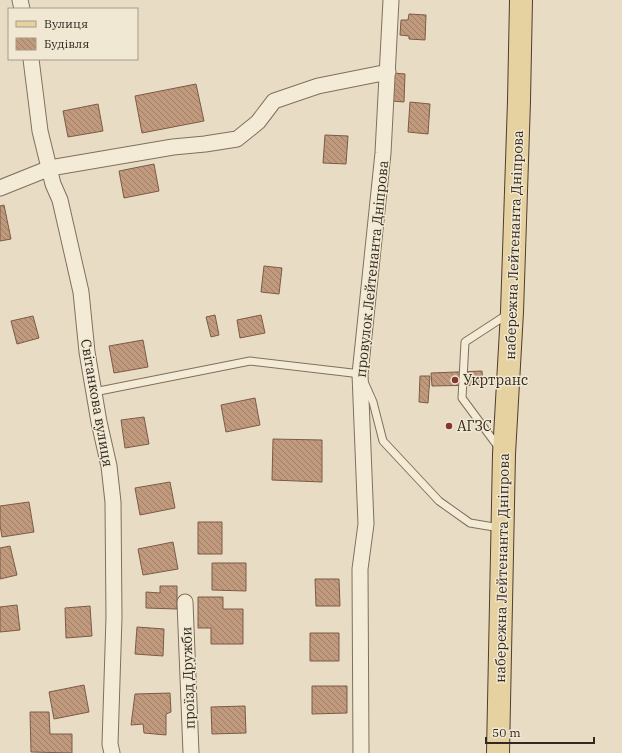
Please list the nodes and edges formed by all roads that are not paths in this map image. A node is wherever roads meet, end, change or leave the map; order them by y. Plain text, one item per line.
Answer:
1 (391, 0) edge
2 (521, 0) edge
3 (31, 60) edge
4 (388, 72) junction
5 (50, 168) junction
6 (0, 188) edge
7 (512, 312) junction
8 (360, 374) junction
9 (94, 392) junction
10 (504, 454) junction
11 (503, 529) junction
12 (185, 602) dead end
13 (112, 753) edge
14 (191, 753) edge
15 (361, 753) edge
16 (498, 753) edge

1 - 4 street, провулок Лейтенанта Дніпрова
2 - 7 main road, набережна Лейтенанта Дніпрова
3 - 5 street, Світанкова вулиця
4 - 5 street
4 - 8 street, провулок Лейтенанта Дніпрова
5 - 6 street
5 - 9 street, Світанкова вулиця
7 - 10 main road, набережна Лейтенанта Дніпрова
7 - 10 lane
8 - 9 lane
8 - 11 lane
8 - 15 street, провулок Лейтенанта Дніпрова
9 - 13 street, Світанкова вулиця
10 - 11 main road, набережна Лейтенанта Дніпрова
11 - 16 main road, набережна Лейтенанта Дніпрова
12 - 14 street, проїзд Дружби

